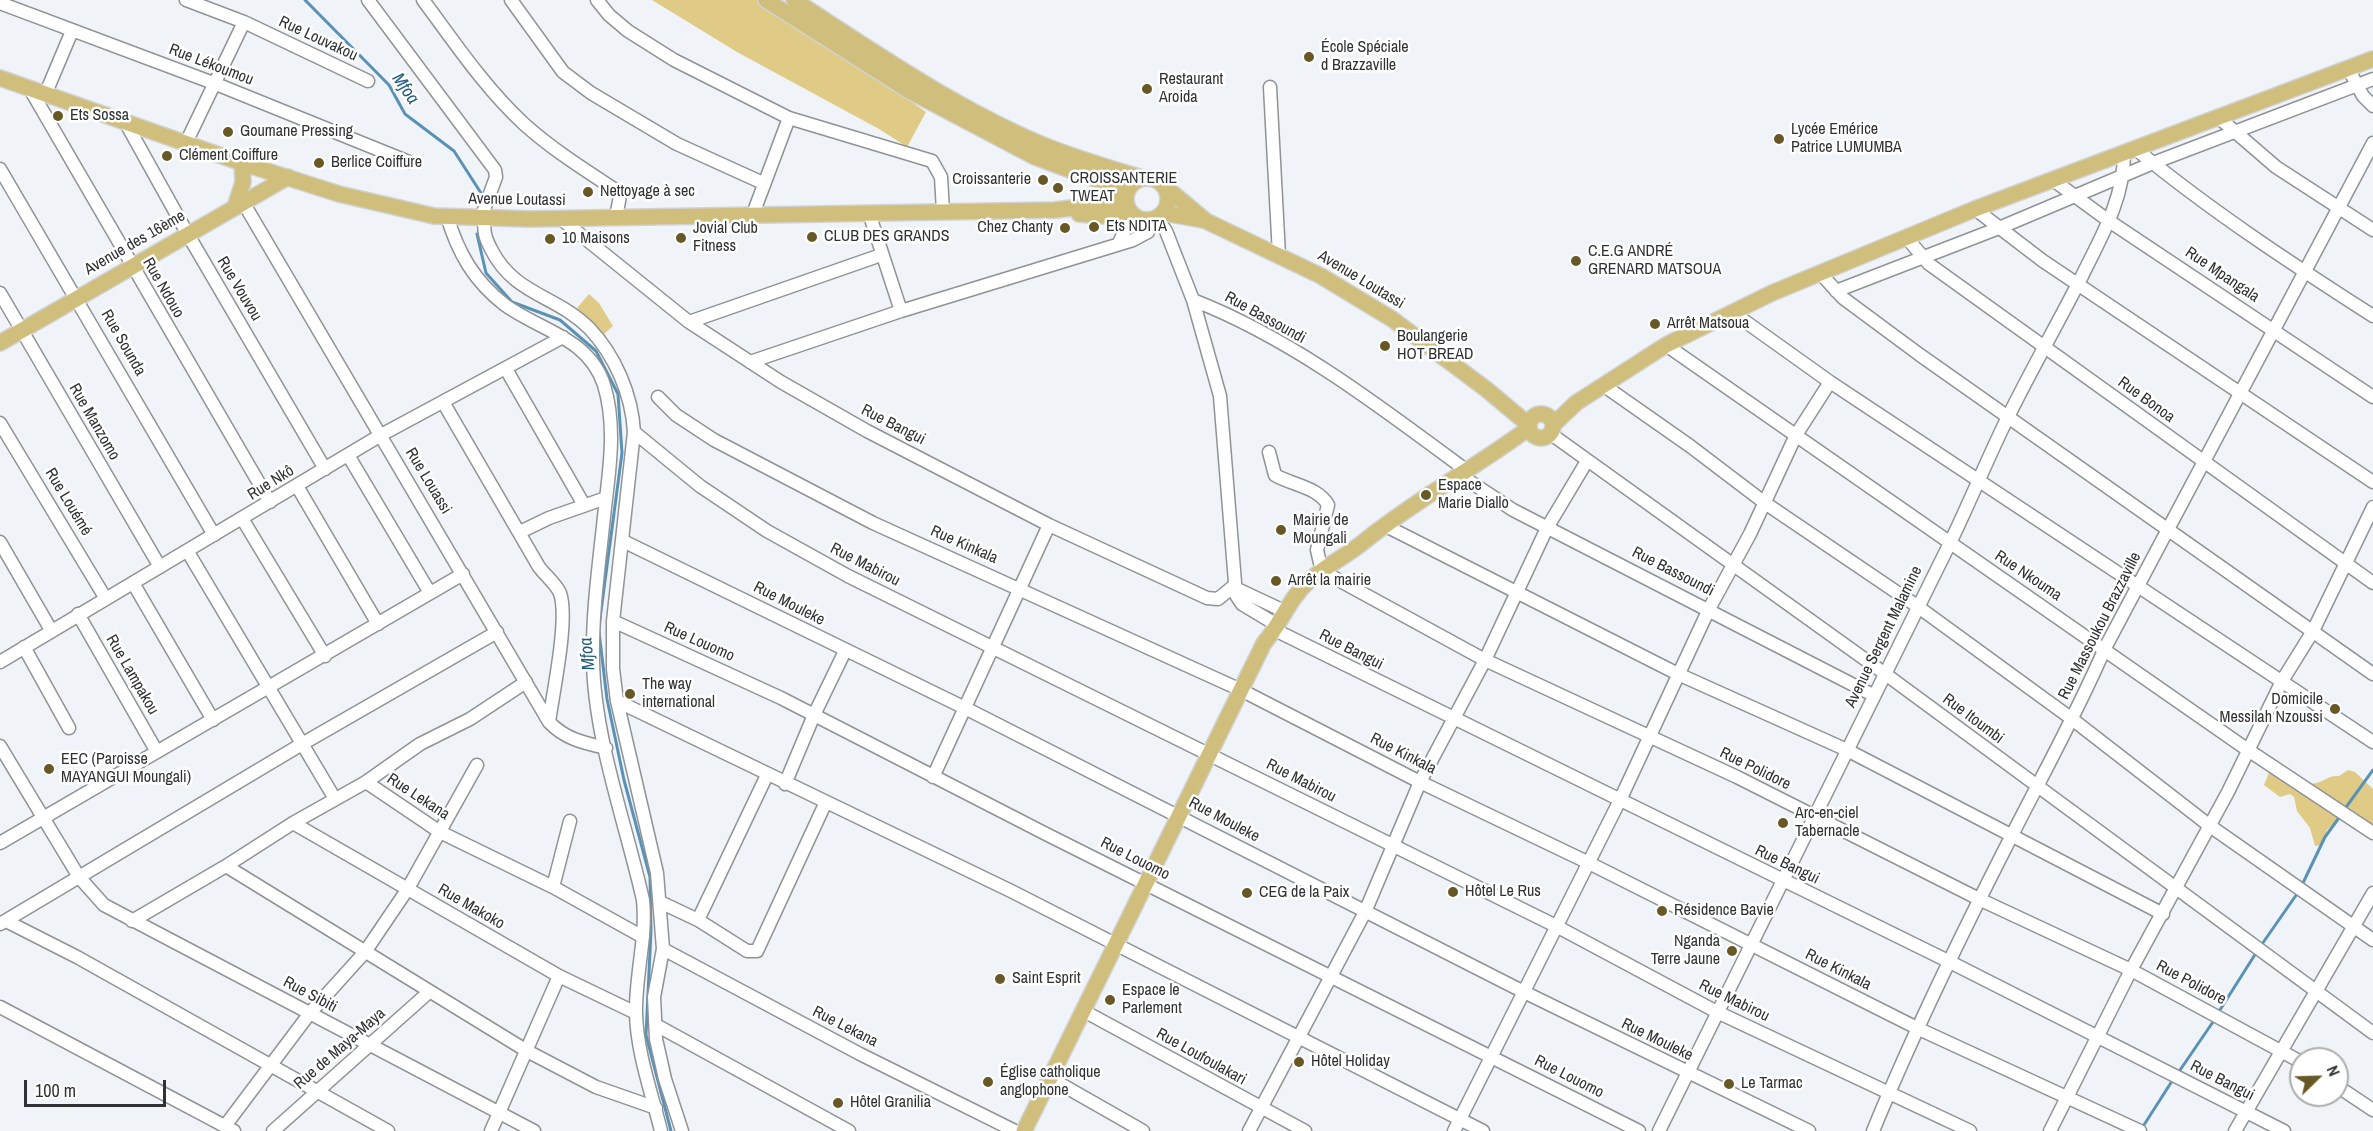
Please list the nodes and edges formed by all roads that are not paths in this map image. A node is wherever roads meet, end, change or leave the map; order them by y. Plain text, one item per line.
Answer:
1 (186, 0) edge
2 (368, 0) edge
3 (423, 0) edge
4 (511, 0) edge
5 (597, 0) edge
6 (766, 0) edge
7 (794, 0) edge
8 (7, 3) edge
9 (244, 22) junction
10 (72, 31) junction
11 (2373, 59) edge
12 (2349, 68) junction
13 (0, 78) edge
14 (2373, 79) edge
15 (368, 81) dead end
16 (216, 84) junction
17 (2358, 86) junction
18 (1270, 87) dead end
19 (30, 89) junction
20 (45, 95) junction
21 (2373, 106) edge
22 (2218, 117) junction
23 (789, 118) junction
24 (127, 125) junction
25 (2235, 133) junction
26 (2373, 143) edge
27 (185, 145) junction
28 (2130, 152) junction
29 (409, 162) dead end
30 (2153, 163) junction
31 (243, 164) junction
32 (0, 169) edge
33 (2124, 175) junction
34 (288, 177) junction
35 (1143, 178) junction
36 (2053, 180) junction
37 (763, 183) junction
38 (1164, 186) junction
39 (1126, 194) junction
40 (2074, 195) junction
41 (239, 202) junction
42 (2338, 208) junction
43 (1976, 209) junction
44 (1055, 210) junction
45 (943, 211) junction
46 (869, 213) junction
47 (1131, 213) junction
48 (753, 214) junction
49 (447, 216) junction
50 (616, 217) junction
51 (1158, 217) junction
52 (483, 218) junction
53 (561, 219) junction
54 (1206, 221) junction
55 (2109, 221) junction
56 (1999, 228) junction
57 (2373, 230) edge
58 (187, 233) junction
59 (1906, 237) junction
60 (1119, 243) junction
61 (881, 255) junction
62 (1279, 255) junction
63 (1922, 255) junction
64 (131, 266) junction
65 (2305, 272) junction
66 (1820, 273) junction
67 (2078, 282) junction
68 (1836, 291) junction
69 (0, 293) edge
70 (77, 298) junction
71 (1193, 300) junction
72 (901, 311) junction
73 (1732, 312) junction
74 (2373, 316) edge
75 (689, 322) junction
76 (22, 330) junction
77 (2274, 330) junction
78 (563, 337) junction
79 (0, 343) edge
80 (1666, 345) junction
81 (2046, 348) junction
82 (750, 362) junction
83 (506, 369) junction
84 (1830, 382) junction
85 (1603, 385) junction
86 (2240, 392) junction
87 (657, 397) dead end
88 (2373, 397) edge
89 (443, 402) junction
90 (2008, 417) junction
91 (0, 423) edge
92 (1540, 425) junction
93 (634, 432) junction
94 (381, 435) junction
95 (1796, 435) junction
96 (1269, 452) dead end
97 (348, 455) junction
98 (2203, 461) junction
99 (1587, 462) junction
100 (325, 469) junction
101 (1464, 473) junction
102 (1978, 479) junction
103 (2373, 482) edge
104 (297, 486) junction
105 (606, 498) junction
106 (270, 502) junction
107 (1765, 503) junction
108 (584, 505) junction
109 (2373, 507) edge
110 (243, 520) junction
111 (1049, 525) junction
112 (1379, 528) junction
113 (1547, 528) junction
114 (2169, 528) junction
115 (520, 532) junction
116 (214, 536) junction
117 (623, 541) junction
118 (0, 542) edge
119 (1950, 543) junction
120 (188, 552) junction
121 (2345, 563) junction
122 (1733, 565) junction
123 (160, 567) junction
124 (1321, 567) junction
125 (463, 574) junction
126 (133, 583) junction
127 (2373, 583) edge
128 (2138, 585) junction
129 (1235, 586) junction
130 (1020, 589) junction
131 (1518, 591) junction
132 (430, 593) junction
133 (106, 598) junction
134 (1917, 606) junction
135 (1281, 609) junction
136 (1708, 609) junction
137 (78, 614) junction
138 (613, 621) junction
139 (378, 624) junction
140 (1274, 626) junction
141 (51, 630) junction
142 (2313, 631) junction
143 (497, 632) junction
144 (24, 647) junction
145 (2104, 648) junction
146 (993, 650) junction
147 (844, 651) junction
148 (325, 656) junction
149 (1485, 660) junction
150 (0, 662) edge
151 (1884, 673) junction
152 (1678, 674) junction
153 (2373, 674) edge
154 (2283, 681) junction
155 (526, 682) junction
156 (269, 688) junction
157 (1241, 690) junction
158 (1873, 695) junction
159 (617, 701) junction
160 (965, 708) junction
161 (814, 715) junction
162 (2072, 719) junction
163 (213, 720) junction
164 (1454, 720) junction
165 (549, 722) junction
166 (69, 728) dead end
167 (1648, 736) junction
168 (2373, 742) edge
169 (302, 744) junction
170 (0, 746) edge
171 (606, 747) junction
172 (1847, 750) junction
173 (2248, 750) junction
174 (157, 752) junction
175 (1209, 754) junction
176 (477, 765) dead end
177 (767, 775) junction
178 (933, 777) junction
179 (366, 782) junction
180 (1420, 782) junction
181 (785, 784) junction
182 (2038, 787) junction
183 (335, 799) junction
184 (1620, 800) junction
185 (825, 804) junction
186 (1180, 816) junction
187 (1814, 817) junction
188 (42, 818) junction
189 (570, 821) dead end
190 (293, 823) junction
191 (2210, 826) junction
192 (440, 832) junction
193 (2373, 833) edge
194 (2011, 837) junction
195 (0, 843) edge
196 (1392, 845) junction
197 (1587, 862) junction
198 (226, 866) junction
199 (80, 877) junction
200 (1146, 882) junction
201 (1784, 882) junction
202 (553, 887) junction
203 (2177, 888) junction
204 (407, 890) junction
205 (2373, 893) edge
206 (1980, 900) junction
207 (660, 902) junction
208 (1365, 912) junction
209 (2163, 914) junction
210 (698, 920) junction
211 (132, 921) junction
212 (3, 922) edge
213 (1556, 926) junction
214 (2355, 926) junction
215 (643, 937) junction
216 (2373, 940) edge
217 (1118, 945) junction
218 (1753, 945) junction
219 (663, 949) junction
220 (365, 952) junction
221 (1950, 963) junction
222 (2131, 970) junction
223 (1330, 975) junction
224 (559, 976) junction
225 (2315, 990) junction
226 (429, 992) junction
227 (1524, 992) junction
228 (0, 1008) edge
229 (1082, 1010) junction
230 (1717, 1012) junction
231 (310, 1013) junction
232 (636, 1013) junction
233 (656, 1025) junction
234 (1919, 1029) junction
235 (2373, 1033) edge
236 (2098, 1038) junction
237 (1297, 1039) junction
238 (370, 1045) junction
239 (2281, 1049) junction
240 (527, 1051) junction
241 (2289, 1054) edge
242 (1491, 1057) junction
243 (268, 1066) junction
244 (1688, 1073) junction
245 (1050, 1078) junction
246 (316, 1091) junction
247 (1889, 1092) junction
248 (2349, 1094) edge
249 (2068, 1098) junction
250 (656, 1108) junction
251 (1260, 1108) junction
252 (2373, 1110) edge
253 (2246, 1111) junction
254 (500, 1113) junction
255 (1456, 1125) edge
256 (230, 1128) edge
257 (273, 1131) edge
258 (388, 1131) edge
259 (491, 1131) edge
260 (534, 1131) edge
261 (661, 1131) edge
262 (682, 1131) edge
263 (849, 1131) edge
264 (1015, 1131) edge
265 (1024, 1131) edge
266 (1143, 1131) edge
267 (1249, 1131) edge
268 (1305, 1131) edge
269 (1483, 1131) edge
270 (1639, 1131) edge
271 (1659, 1131) edge
272 (1809, 1131) edge
273 (1873, 1131) edge
274 (1970, 1131) edge
275 (2050, 1131) edge
276 (2140, 1131) edge
277 (2235, 1131) edge
278 (2284, 1131) edge

1 - 9 street, Rue Louvakou
2 - 52 street
3 - 50 street
4 - 37 street
5 - 23 street
6 - 39 main road
7 - 35 main road
8 - 10 street, Rue Lékoumou
9 - 15 street, Rue Louvakou
9 - 16 street
10 - 16 street, Rue Lékoumou
10 - 20 street
11 - 12 main road
12 - 17 street
12 - 22 main road
13 - 19 main road, Avenue Loutassi
14 - 17 street
16 - 27 street
16 - 29 street, Rue Lékoumou
17 - 21 street
17 - 25 street
18 - 62 street
19 - 20 main road, Avenue Loutassi
19 - 64 street, Rue Ndouo
20 - 24 main road, Avenue Loutassi
22 - 25 street
22 - 28 main road
23 - 37 street
23 - 45 street
24 - 27 main road, Avenue Loutassi
24 - 58 street, Rue Vouvou
25 - 30 street
25 - 42 street
26 - 42 street, Rue Massoukou Brazzaville
27 - 31 main road, Avenue Loutassi
28 - 30 street
28 - 33 street, Avenue Sergent Malamine
28 - 36 main road
30 - 33 street
30 - 65 street
31 - 34 main road, Avenue Loutassi
31 - 41 main road
32 - 70 street, Rue Sounda
33 - 40 street
33 - 55 street, Avenue Sergent Malamine
34 - 41 main road, Avenue des 16ème
34 - 49 main road, Avenue Loutassi
35 - 38 main road
35 - 39 main road
36 - 40 street, Rue Mpangala
36 - 43 main road
37 - 48 street
38 - 51 main road
38 - 54 main road, Avenue Loutassi
39 - 44 main road, Avenue Loutassi
39 - 47 main road
40 - 55 street, Rue Mpangala
40 - 56 street
41 - 58 main road, Avenue des 16ème
41 - 94 street, Rue Louassi
42 - 57 street
42 - 65 street, Rue Massoukou Brazzaville
43 - 56 street
43 - 59 main road
44 - 45 main road, Avenue Loutassi
44 - 47 main road, Avenue Loutassi
45 - 46 main road, Avenue Loutassi
46 - 48 main road, Avenue Loutassi
46 - 61 street
47 - 51 main road
47 - 60 street
48 - 50 main road, Avenue Loutassi
49 - 52 main road, Avenue Loutassi
49 - 78 street
50 - 53 main road, Avenue Loutassi
51 - 54 main road, Avenue Loutassi
51 - 60 street
51 - 71 street
52 - 53 main road, Avenue Loutassi
52 - 93 street
53 - 75 street, Rue Bangui
54 - 62 main road, Avenue Loutassi
55 - 67 street, Avenue Sergent Malamine
55 - 77 street, Rue Mpangala
56 - 63 street
56 - 67 street
58 - 64 main road, Avenue des 16ème
58 - 100 street, Rue Vouvou
59 - 63 street, Rue Bonoa
59 - 66 main road
60 - 72 street
61 - 72 street
61 - 75 street
62 - 92 main road, Avenue Loutassi
63 - 68 street
63 - 81 street, Rue Bonoa
64 - 70 main road, Avenue des 16ème
64 - 106 street, Rue Ndouo
65 - 74 street
65 - 77 street, Rue Massoukou Brazzaville
66 - 68 street
66 - 73 main road
67 - 81 street, Avenue Sergent Malamine
67 - 86 street
68 - 90 street
69 - 76 street, Rue Manzomo
70 - 76 main road, Avenue des 16ème
70 - 116 street, Rue Sounda
71 - 101 street, Rue Bassoundi
71 - 129 street
72 - 82 street
73 - 80 main road
73 - 84 street
75 - 82 street, Rue Bangui
76 - 79 main road, Avenue des 16ème
76 - 123 street, Rue Manzomo
77 - 86 street, Rue Massoukou Brazzaville
77 - 88 street, Rue Mpangala
78 - 83 street, Rue Nkô
78 - 105 street
80 - 85 main road
80 - 95 street, Rue Nkouma
81 - 90 street, Avenue Sergent Malamine
81 - 98 street, Rue Bonoa
82 - 111 street, Rue Bangui
83 - 89 street, Rue Nkô
83 - 108 street
84 - 95 street
84 - 102 street
85 - 92 main road
85 - 107 street
86 - 98 street, Rue Massoukou Brazzaville
86 - 103 street
87 - 130 street, Rue Kinkala
89 - 94 street, Rue Nkô
89 - 115 street
90 - 102 street, Avenue Sergent Malamine
90 - 114 street
91 - 133 street, Rue Louémé
92 - 99 street, Rue Itoumbi
92 - 101 main road
93 - 117 street
93 - 146 street, Rue Mabirou
94 - 97 street, Rue Nkô
94 - 125 street, Rue Louassi
95 - 107 street
95 - 119 street, Rue Nkouma
96 - 124 street
97 - 100 street, Rue Nkô
97 - 132 street
98 - 114 street, Rue Massoukou Brazzaville
98 - 121 street, Rue Bonoa
99 - 113 street
99 - 122 street, Rue Itoumbi
100 - 104 street, Rue Nkô
101 - 112 main road
101 - 113 street, Rue Bassoundi
102 - 119 street, Avenue Sergent Malamine
102 - 128 street
104 - 106 street, Rue Nkô
104 - 139 street
105 - 108 street
105 - 171 street
106 - 110 street, Rue Nkô
107 - 122 street
107 - 134 street
108 - 115 street
109 - 121 street
110 - 116 street, Rue Nkô
110 - 148 street
111 - 129 street, Rue Bangui
111 - 130 street
112 - 124 main road
112 - 131 street
113 - 131 street
113 - 136 street, Rue Bassoundi
114 - 128 street, Rue Massoukou Brazzaville
114 - 142 street
115 - 165 street
116 - 120 street, Rue Nkô
117 - 138 street
117 - 147 street, Rue Mouleke
118 - 141 street
119 - 134 street, Avenue Sergent Malamine
119 - 145 street, Rue Nkouma
120 - 123 street, Rue Nkô
120 - 156 street
121 - 127 street, Rue Bonoa
121 - 142 street
122 - 136 street
122 - 151 street, Rue Itoumbi
123 - 126 street, Rue Nkô
124 - 135 main road
124 - 149 street, Rue Polidore
125 - 132 street
125 - 143 street, Rue Louassi
126 - 133 street, Rue Nkô
126 - 163 street
128 - 145 street, Rue Massoukou Brazzaville
128 - 154 street
129 - 135 street
129 - 140 street, Rue Bangui
130 - 146 street
130 - 157 street, Rue Kinkala
131 - 149 street
131 - 152 street
132 - 139 street
133 - 137 street, Rue Nkô
134 - 151 street, Avenue Sergent Malamine
134 - 162 street
135 - 140 main road
136 - 152 street
136 - 158 street, Rue Bassoundi
137 - 141 street, Rue Nkô
137 - 174 street, Rue Lampakou
138 - 159 street
138 - 161 street, Rue Louomo
139 - 148 street
140 - 157 main road
140 - 164 street, Rue Bangui
141 - 144 street, Rue Nkô
142 - 153 street
142 - 154 street
143 - 155 street, Rue Louassi
143 - 169 street
144 - 150 street, Rue Nkô
144 - 166 street
145 - 162 street, Rue Massoukou Brazzaville
145 - 173 street, Rue Nkouma
146 - 160 street
146 - 175 street, Rue Mabirou
147 - 160 street, Rue Mouleke
147 - 161 street
148 - 156 street
149 - 164 street
149 - 167 street, Rue Polidore
151 - 158 street, Avenue Sergent Malamine
151 - 182 street, Rue Itoumbi
152 - 167 street
152 - 172 street
154 - 168 street
154 - 173 street
155 - 165 street, Rue Louassi
155 - 179 street
156 - 163 street
156 - 169 street
157 - 175 main road
157 - 180 street, Rue Kinkala
158 - 172 street, Avenue Sergent Malamine
159 - 177 street
159 - 207 street
160 - 178 street
160 - 186 street, Rue Mouleke
161 - 178 street, Rue Louomo
161 - 181 street
162 - 182 street, Rue Massoukou Brazzaville
162 - 191 street
163 - 174 street
164 - 180 street
164 - 184 street, Rue Bangui
165 - 171 street, Rue Louassi
167 - 184 street
167 - 187 street, Rue Polidore
169 - 183 street
169 - 199 street
170 - 188 street
171 - 215 street
172 - 187 street, Avenue Sergent Malamine
172 - 194 street
173 - 191 street
173 - 193 street, Rue Nkouma
174 - 188 street
175 - 186 main road
175 - 196 street, Rue Mabirou
176 - 192 street
177 - 181 street
177 - 210 street
178 - 200 street, Rue Louomo
179 - 183 street
179 - 192 street, Rue Lekana
180 - 196 street
180 - 197 street, Rue Kinkala
181 - 185 street
182 - 194 street, Rue Massoukou Brazzaville
182 - 203 street, Rue Itoumbi
183 - 190 street
184 - 197 street
184 - 201 street, Rue Bangui
185 - 210 street
185 - 217 street
186 - 200 main road
186 - 208 street, Rue Mouleke
187 - 201 street, Avenue Sergent Malamine
187 - 206 street, Rue Polidore
188 - 195 street
188 - 199 street
189 - 202 street
190 - 198 street
190 - 204 street, Rue Makoko
191 - 203 street
191 - 214 street
192 - 202 street, Rue Lekana
192 - 204 street
194 - 206 street, Rue Massoukou Brazzaville
194 - 209 street
196 - 208 street
196 - 213 street, Rue Mabirou
197 - 213 street
197 - 218 street, Rue Kinkala
198 - 211 street
198 - 220 street
199 - 211 street, Rue Sibiti
199 - 212 street
200 - 217 main road
200 - 223 street, Rue Louomo
201 - 218 street, Avenue Sergent Malamine
201 - 221 street, Rue Bangui
202 - 215 street, Rue Lekana
203 - 209 street
203 - 225 street, Rue Itoumbi
204 - 220 street
204 - 224 street, Rue Makoko
205 - 214 street
206 - 221 street, Rue Massoukou Brazzaville
206 - 222 street, Rue Polidore
207 - 210 street
207 - 219 street
208 - 223 street
208 - 227 street, Rue Mouleke
209 - 222 street
211 - 231 street, Rue Sibiti
212 - 243 street
213 - 227 street
213 - 230 street, Rue Mabirou
214 - 216 street
214 - 225 street
215 - 232 street
217 - 229 main road
217 - 237 street
218 - 230 street, Avenue Sergent Malamine
218 - 234 street, Rue Kinkala
219 - 233 street
219 - 264 street, Rue Lekana
220 - 226 street
220 - 231 street
221 - 234 street, Rue Massoukou Brazzaville
221 - 236 street, Rue Bangui
222 - 236 street
222 - 239 street, Rue Polidore
223 - 237 street
223 - 242 street, Rue Louomo
224 - 232 street, Rue Makoko
224 - 240 street
225 - 235 street, Rue Itoumbi
225 - 239 street
226 - 238 street, Rue de Maya-Maya
226 - 240 street
227 - 242 street
227 - 244 street, Rue Mouleke
228 - 256 street
229 - 245 main road
229 - 251 street, Rue Loufoulakari
230 - 244 street, Avenue Sergent Malamine
230 - 247 street, Rue Mabirou
231 - 238 street, Rue Sibiti
231 - 243 street
232 - 250 street
233 - 262 street
233 - 263 street
234 - 247 street, Rue Massoukou Brazzaville
234 - 249 street, Rue Kinkala
236 - 249 street
236 - 253 street, Rue Bangui
237 - 251 street
237 - 255 street
238 - 246 street, Rue de Maya-Maya
238 - 254 street, Rue Sibiti
239 - 241 street, Rue Polidore
239 - 253 street
240 - 250 street
240 - 254 street
242 - 255 street
242 - 270 street, Rue Louomo
243 - 246 street
243 - 256 street
244 - 271 street, Avenue Sergent Malamine
244 - 272 street, Rue Mouleke
245 - 265 main road
245 - 266 street
246 - 257 street, Rue de Maya-Maya
246 - 258 street
247 - 273 street, Rue Massoukou Brazzaville
247 - 274 street, Rue Mabirou
248 - 252 street
249 - 275 street
249 - 276 street, Rue Kinkala
250 - 261 street
251 - 267 street
251 - 268 street, Rue Loufoulakari
253 - 277 street
253 - 278 street, Rue Bangui
254 - 259 street
254 - 260 street, Rue Sibiti
255 - 269 street

